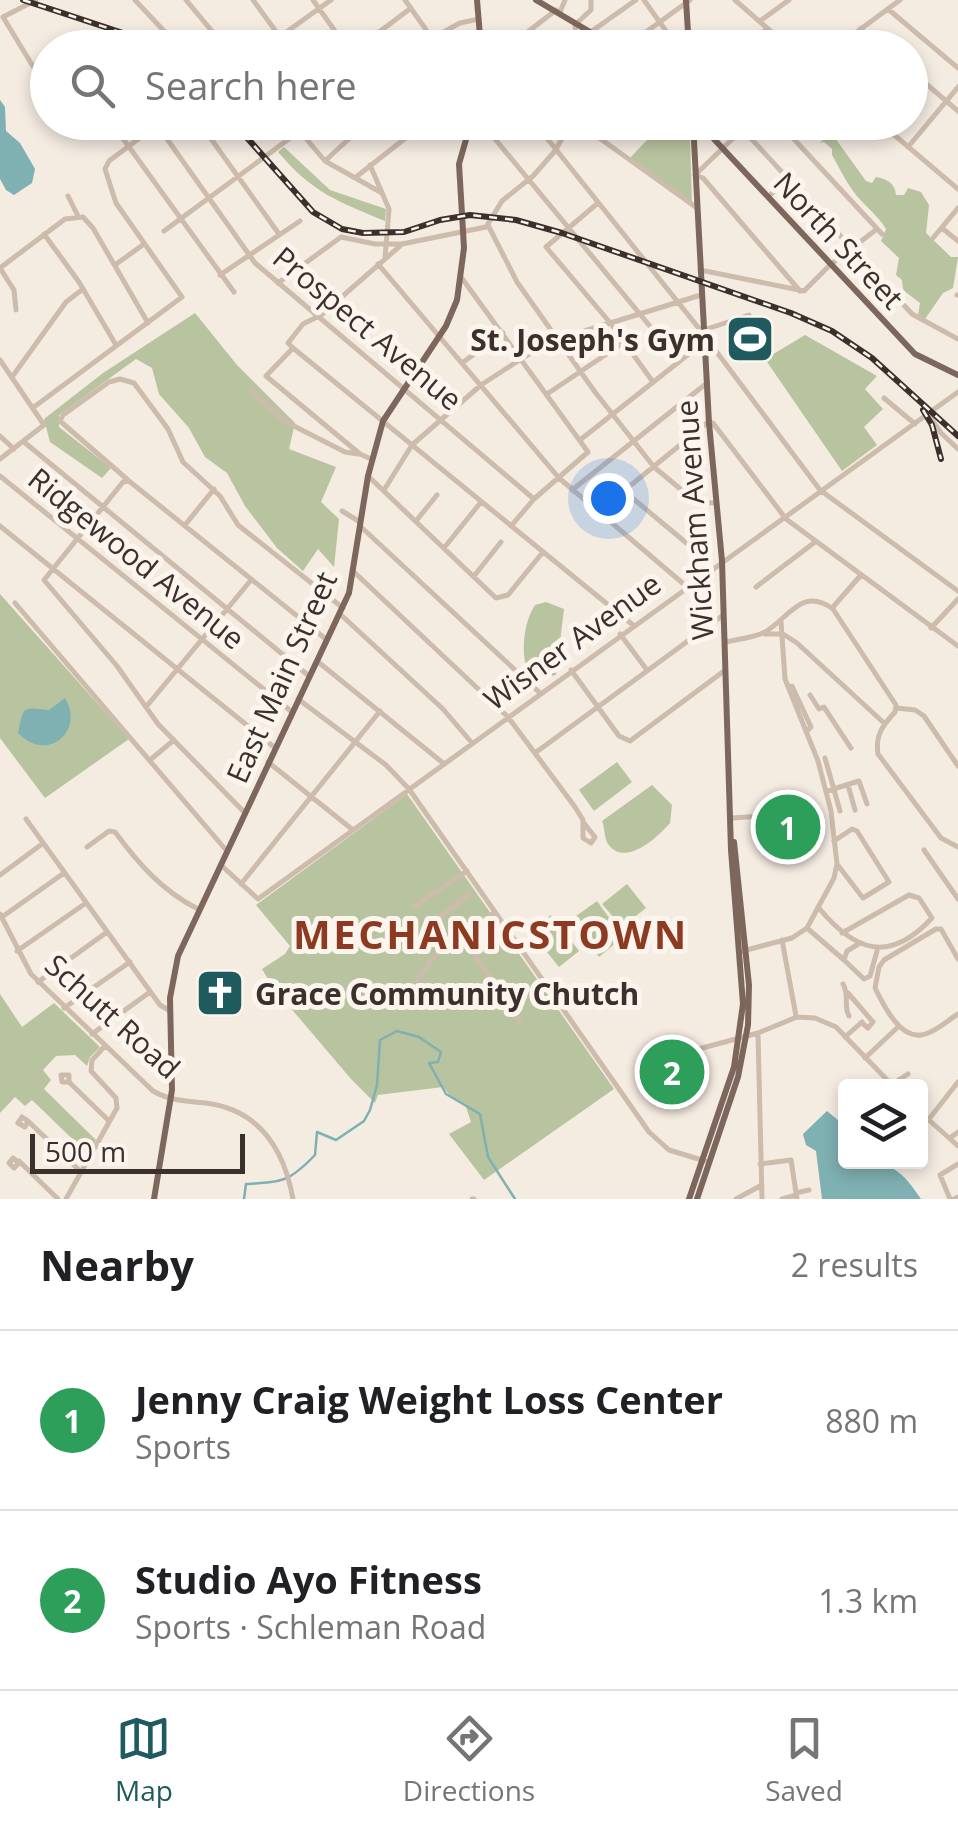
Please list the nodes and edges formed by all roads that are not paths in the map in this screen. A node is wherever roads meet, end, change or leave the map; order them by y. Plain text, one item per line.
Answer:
1 (36, 0) edge
2 (136, 0) edge
3 (253, 0) edge
4 (313, 0) edge
5 (331, 0) edge
6 (405, 0) edge
7 (477, 0) edge
8 (536, 0) edge
9 (565, 0) edge
10 (591, 0) edge
11 (636, 0) edge
12 (644, 0) edge
13 (735, 0) edge
14 (789, 0) edge
15 (900, 0) edge
16 (189, 1) edge
17 (687, 1) edge
18 (411, 8) junction
19 (888, 8) junction
20 (319, 9) junction
21 (558, 11) junction
22 (1, 18) edge
23 (479, 19) junction
24 (576, 21) junction
25 (658, 21) junction
26 (760, 21) junction
27 (768, 28) joint
28 (860, 28) junction
29 (164, 30) edge
30 (212, 30) edge
31 (276, 30) edge
32 (289, 30) edge
33 (335, 30) edge
34 (382, 30) edge
35 (427, 30) edge
36 (446, 30) edge
37 (479, 30) edge
38 (531, 30) edge
39 (576, 30) edge
40 (590, 30) edge
41 (593, 30) edge
42 (645, 30) edge
43 (665, 30) edge
44 (688, 30) edge
45 (765, 30) edge
46 (858, 30) edge
47 (862, 30) edge
48 (914, 30) edge
49 (928, 42) edge
50 (30, 63) edge
51 (958, 68) edge
52 (928, 85) edge
53 (958, 87) edge
54 (946, 100) junction
55 (958, 110) edge
56 (928, 122) edge
57 (124, 140) edge
58 (136, 140) edge
59 (168, 140) edge
60 (212, 140) edge
61 (289, 140) edge
62 (306, 140) edge
63 (348, 140) edge
64 (403, 140) edge
65 (465, 140) edge
66 (496, 140) edge
67 (547, 140) edge
68 (562, 140) edge
69 (600, 140) edge
70 (695, 140) edge
71 (714, 140) edge
72 (731, 140) edge
73 (751, 140) edge
74 (795, 140) edge
75 (900, 140) edge
76 (914, 140) edge
77 (128, 146) junction
78 (908, 147) junction
79 (723, 148) junction
80 (555, 151) junction
81 (325, 161) junction
82 (370, 165) junction
83 (695, 175) junction
84 (356, 176) junction
85 (239, 178) junction
86 (529, 179) junction
87 (786, 179) junction
88 (958, 189) edge
89 (382, 192) junction
90 (68, 196) dead end
91 (768, 197) junction
92 (209, 198) junction
93 (598, 203) junction
94 (697, 208) junction
95 (958, 208) edge
96 (78, 216) junction
97 (180, 219) junction
98 (300, 221) dead end
99 (488, 225) junction
100 (570, 227) junction
101 (942, 228) junction
102 (164, 231) dead end
103 (463, 232) junction
104 (44, 234) junction
105 (279, 234) junction
106 (933, 238) dead end
107 (958, 241) edge
108 (144, 244) junction
109 (386, 244) junction
110 (402, 244) junction
111 (853, 248) junction
112 (248, 255) junction
113 (384, 258) junction
114 (378, 264) junction
115 (114, 265) junction
116 (830, 265) junction
117 (0, 268) edge
118 (700, 270) junction
119 (220, 275) junction
120 (461, 277) junction
121 (278, 282) junction
122 (84, 289) junction
123 (234, 292) dead end
124 (800, 292) junction
125 (701, 295) junction
126 (677, 302) junction
127 (16, 310) dead end
128 (642, 313) junction
129 (749, 315) dead end
130 (318, 316) junction
131 (148, 323) junction
132 (609, 324) junction
133 (503, 333) junction
134 (439, 336) junction
135 (704, 336) junction
136 (558, 339) junction
137 (958, 339) edge
138 (623, 343) junction
139 (117, 346) junction
140 (293, 348) junction
141 (668, 348) dead end
142 (521, 359) junction
143 (0, 360) edge
144 (462, 362) junction
145 (580, 372) junction
146 (10, 374) junction
147 (958, 375) edge
148 (653, 382) junction
149 (707, 383) junction
150 (481, 385) junction
151 (403, 387) junction
152 (251, 391) dead end
153 (958, 392) edge
154 (547, 394) junction
155 (884, 398) dead end
156 (34, 407) junction
157 (928, 414) junction
158 (612, 415) junction
159 (441, 420) junction
160 (382, 421) junction
161 (709, 422) junction
162 (915, 424) junction
163 (0, 436) edge
164 (580, 440) junction
165 (24, 442) junction
166 (634, 442) junction
167 (412, 445) junction
168 (14, 449) junction
169 (958, 449) edge
170 (360, 454) junction
171 (371, 459) junction
172 (0, 460) edge
173 (654, 468) junction
174 (0, 476) edge
175 (368, 476) junction
176 (560, 478) junction
177 (126, 482) junction
178 (214, 489) junction
179 (384, 490) junction
180 (572, 490) junction
181 (820, 490) junction
182 (624, 491) junction
183 (437, 495) dead end
184 (534, 499) junction
185 (482, 502) junction
186 (715, 503) junction
187 (103, 509) junction
188 (342, 511) dead end
189 (598, 512) junction
190 (784, 517) junction
191 (416, 521) junction
192 (360, 524) junction
193 (0, 526) edge
194 (185, 526) junction
195 (511, 526) junction
196 (78, 539) junction
197 (500, 542) dead end
198 (815, 542) junction
199 (444, 548) junction
200 (543, 552) junction
201 (722, 562) junction
202 (710, 569) junction
203 (52, 570) junction
204 (354, 572) junction
205 (474, 576) junction
206 (861, 576) junction
207 (251, 580) junction
208 (686, 586) junction
209 (756, 586) dead end
210 (958, 595) edge
211 (15, 604) dead end
212 (832, 608) junction
213 (227, 610) junction
214 (342, 611) junction
215 (724, 615) junction
216 (782, 620) junction
217 (634, 625) junction
218 (931, 628) junction
219 (620, 634) junction
220 (760, 634) junction
221 (783, 634) junction
222 (202, 640) junction
223 (327, 640) junction
224 (726, 642) junction
225 (958, 646) edge
226 (317, 660) junction
227 (178, 670) junction
228 (572, 670) junction
229 (648, 670) junction
230 (727, 672) junction
231 (309, 676) junction
232 (792, 686) dead end
233 (540, 693) junction
234 (810, 694) dead end
235 (298, 699) junction
236 (146, 708) junction
237 (600, 708) junction
238 (896, 708) junction
239 (818, 709) junction
240 (380, 711) junction
241 (292, 712) junction
242 (508, 717) junction
243 (823, 718) dead end
244 (884, 723) junction
245 (807, 731) junction
246 (174, 740) junction
247 (356, 742) junction
248 (472, 743) junction
249 (274, 748) junction
250 (851, 748) dead end
251 (535, 753) junction
252 (825, 758) dead end
253 (150, 760) junction
254 (268, 762) junction
255 (444, 764) junction
256 (958, 766) edge
257 (848, 785) junction
258 (410, 789) junction
259 (830, 790) junction
260 (312, 796) junction
261 (866, 804) dead end
262 (855, 810) dead end
263 (840, 811) dead end
264 (244, 812) junction
265 (761, 816) dead end
266 (732, 818) junction
267 (26, 819) dead end
268 (584, 822) dead end
269 (353, 830) junction
270 (834, 841) junction
271 (43, 843) junction
272 (86, 847) dead end
273 (958, 847) edge
274 (226, 850) junction
275 (924, 850) dead end
276 (220, 864) junction
277 (837, 864) junction
278 (467, 871) junction
279 (64, 873) junction
280 (0, 875) edge
281 (241, 884) junction
282 (470, 894) dead end
283 (958, 899) edge
284 (86, 903) junction
285 (415, 906) dead end
286 (818, 907) junction
287 (198, 909) junction
288 (495, 912) junction
289 (1, 915) edge
290 (430, 926) dead end
291 (807, 928) junction
292 (107, 932) junction
293 (842, 933) junction
294 (462, 934) junction
295 (782, 940) junction
296 (860, 944) junction
297 (877, 950) junction
298 (17, 951) junction
299 (742, 951) junction
300 (958, 959) edge
301 (844, 960) junction
302 (130, 962) junction
303 (38, 982) junction
304 (844, 984) dead end
305 (364, 991) dead end
306 (150, 992) junction
307 (848, 993) junction
308 (64, 1008) junction
309 (170, 1011) junction
310 (958, 1014) edge
311 (849, 1016) dead end
312 (796, 1018) junction
313 (520, 1022) dead end
314 (900, 1026) junction
315 (758, 1032) junction
316 (92, 1034) junction
317 (743, 1037) junction
318 (845, 1037) junction
319 (105, 1046) junction
320 (669, 1057) dead end
321 (865, 1058) junction
322 (908, 1074) dead end
323 (884, 1079) edge
324 (899, 1079) edge
325 (69, 1082) dead end
326 (958, 1082) edge
327 (170, 1099) junction
328 (929, 1120) joint
329 (28, 1121) dead end
330 (110, 1122) junction
331 (958, 1132) edge
332 (950, 1138) junction
333 (958, 1146) edge
334 (18, 1162) dead end
335 (706, 1162) junction
336 (760, 1164) junction
337 (958, 1164) edge
338 (81, 1172) junction
339 (762, 1185) junction
340 (809, 1190) dead end
341 (797, 1196) edge
342 (954, 1198) edge
343 (58, 1199) edge
344 (66, 1199) edge
345 (154, 1199) edge
346 (293, 1199) edge
347 (693, 1199) edge
348 (736, 1199) edge
349 (762, 1199) edge
350 (782, 1199) edge

1 - 22 street
2 - 29 street
3 - 31 street
4 - 20 street
5 - 20 street
6 - 18 street
7 - 23 main road
8 - 21 main road
9 - 21 street
10 - 24 street
11 - 41 street
12 - 25 street
13 - 26 street
14 - 26 street
15 - 19 street
16 - 30 street
17 - 25 street
17 - 44 main road
18 - 34 street
18 - 35 street
19 - 28 street
19 - 48 street
20 - 32 street
20 - 33 street
21 - 24 main road
21 - 38 street
22 - 50 street
23 - 36 street
23 - 37 main road
24 - 39 street
24 - 40 main road
25 - 42 street
25 - 43 street
26 - 27 street
27 - 45 street
28 - 46 street
28 - 47 street
49 - 51 street
52 - 54 street
53 - 54 street
54 - 55 street
54 - 56 street
57 - 77 street
58 - 77 street
59 - 92 street, Prospect Avenue
60 - 85 street
61 - 85 street
62 - 81 street
63 - 81 street
64 - 82 street
65 - 103 main road, East Main Street
66 - 86 street
67 - 80 street
68 - 80 street
69 - 94 street
70 - 83 main road, Wickham Avenue
71 - 79 main road, North Street
72 - 79 street
73 - 87 street
74 - 111 street
75 - 78 street
76 - 78 street
77 - 97 street
77 - 108 street
78 - 88 street
79 - 83 street
79 - 91 main road, North Street
80 - 86 street
80 - 93 street
81 - 84 street
82 - 84 street
82 - 89 street
83 - 94 main road, Wickham Avenue
83 - 124 street
84 - 89 street
85 - 92 street
85 - 105 street
86 - 99 street
86 - 100 street
87 - 91 street
87 - 111 street
89 - 109 street
90 - 96 street
91 - 116 main road, North Street
92 - 97 street
92 - 112 street, Prospect Avenue
93 - 100 street
93 - 126 street
94 - 118 main road, Wickham Avenue
95 - 101 street
96 - 104 street
96 - 115 street
97 - 102 street
97 - 119 street
98 - 105 street
99 - 103 street
99 - 136 street
100 - 128 street
100 - 132 street
101 - 106 street
101 - 107 street
103 - 110 street
103 - 120 main road, East Main Street
104 - 117 street
104 - 122 street
105 - 112 street
108 - 115 street
108 - 131 street
109 - 110 street
109 - 113 street
109 - 121 street
110 - 113 street
111 - 116 street
111 - 137 street
112 - 119 street
112 - 121 street, Prospect Avenue
113 - 114 street
114 - 130 street
114 - 134 street
115 - 131 street
116 - 124 street
116 - 147 main road, North Street
117 - 127 street
118 - 124 street
118 - 125 main road, Wickham Avenue
119 - 123 street
120 - 133 street
120 - 134 main road, East Main Street
121 - 130 street, Prospect Avenue
122 - 139 street
122 - 146 street
125 - 126 street
125 - 135 main road, Wickham Avenue
126 - 128 street
126 - 135 street
128 - 132 street
128 - 141 street
129 - 135 street
130 - 140 street
130 - 151 street, Prospect Avenue
131 - 139 street
132 - 136 street
132 - 138 street
133 - 142 street
133 - 144 street
134 - 144 street
134 - 151 main road, East Main Street
135 - 148 street
135 - 149 main road, Wickham Avenue
135 - 181 street
136 - 142 street
136 - 145 street
138 - 145 street
138 - 148 street
139 - 156 street
140 - 160 street
140 - 170 street
142 - 150 street
142 - 154 street
143 - 146 street
144 - 150 street
145 - 154 street
145 - 158 street
146 - 156 street
148 - 158 street
149 - 161 main road, Wickham Avenue
149 - 166 street
150 - 159 street
150 - 176 street
151 - 159 street, Prospect Avenue
151 - 160 main road, East Main Street
152 - 170 street
153 - 157 street, Wisner Avenue
154 - 164 street
155 - 162 street
156 - 165 street
157 - 162 street, Wisner Avenue
157 - 169 street
158 - 164 street
158 - 166 street
159 - 167 street
159 - 184 street, Prospect Avenue
160 - 167 street
160 - 171 main road, East Main Street
161 - 173 street
161 - 186 main road, Wickham Avenue
161 - 190 street
162 - 181 street, Wisner Avenue
163 - 168 street
164 - 176 street
165 - 168 street
165 - 187 street
166 - 173 street
166 - 180 street
167 - 179 street
167 - 185 street
168 - 172 street
170 - 171 street
171 - 175 main road, East Main Street
173 - 182 street
173 - 186 street
174 - 196 street, Ridgewood Avenue
175 - 179 street
175 - 192 main road, East Main Street
176 - 180 street
176 - 184 street
177 - 178 street
177 - 187 street
177 - 194 street
178 - 194 street
178 - 214 street
179 - 191 street
180 - 189 street
181 - 190 street, Wisner Avenue
181 - 210 street
182 - 189 street
182 - 202 street
183 - 191 street
184 - 195 street
185 - 195 street
185 - 199 street
186 - 201 main road, Wickham Avenue
187 - 196 street
187 - 213 street
188 - 192 street
189 - 208 street
190 - 198 street
190 - 201 street, Wisner Avenue
191 - 199 street
192 - 204 main road, East Main Street
192 - 233 street
193 - 203 street
194 - 207 street
195 - 200 street
196 - 203 street
196 - 222 street, Ridgewood Avenue
197 - 205 street
198 - 206 street
198 - 209 street
199 - 205 street
200 - 205 street
200 - 217 street
201 - 202 street, Wisner Avenue
201 - 215 main road, Wickham Avenue
202 - 208 street, Wisner Avenue
203 - 227 street
203 - 236 street
204 - 214 main road, East Main Street
204 - 242 street
206 - 212 street
206 - 218 street
207 - 213 street
207 - 223 street
208 - 217 street, Wisner Avenue
210 - 218 street
211 - 253 street
212 - 216 street
212 - 238 street
213 - 222 street
213 - 231 street
214 - 223 main road, East Main Street
214 - 248 street
215 - 224 main road, Wickham Avenue
215 - 229 street
216 - 220 street
216 - 221 street
217 - 219 street, Wisner Avenue
218 - 225 street
219 - 228 street, Wisner Avenue
219 - 229 street
220 - 221 street
220 - 224 street
221 - 244 street
221 - 245 street
222 - 227 street
222 - 241 street, Ridgewood Avenue
223 - 226 main road, East Main Street
224 - 230 main road, Wickham Avenue
226 - 231 main road, East Main Street
226 - 240 street
227 - 236 street
227 - 249 street
228 - 233 street, Wisner Avenue
228 - 237 street
229 - 237 street
230 - 237 street
230 - 266 main road, Wickham Avenue
231 - 235 main road, East Main Street
232 - 245 street
233 - 242 street, Wisner Avenue
234 - 239 street
235 - 241 main road, East Main Street
235 - 247 street
236 - 246 street
237 - 251 street
238 - 244 street
238 - 256 street
239 - 243 street
239 - 250 street
240 - 247 street
240 - 255 street
241 - 249 main road, East Main Street
242 - 248 street, Wisner Avenue
242 - 251 street
244 - 273 street
245 - 259 street
246 - 253 street
246 - 264 street
247 - 258 street
247 - 260 street
248 - 255 street, Wisner Avenue
249 - 254 main road, East Main Street
251 - 268 street
252 - 259 street
253 - 274 street
254 - 260 street
254 - 264 main road, East Main Street
255 - 258 street, Wisner Avenue
257 - 259 street
257 - 261 street
257 - 262 street
258 - 269 street, Wisner Avenue
258 - 278 street
259 - 263 street
259 - 270 street
260 - 269 street
260 - 281 street
264 - 274 main road, East Main Street
265 - 266 street
266 - 299 main road, Wickham Avenue
267 - 271 street
269 - 281 street, Wisner Avenue
270 - 277 street
270 - 277 street
271 - 279 street
271 - 280 street
272 - 287 street
274 - 276 main road, East Main Street
275 - 283 street
276 - 281 street
276 - 287 main road, East Main Street
277 - 286 street
278 - 285 street
278 - 288 street
279 - 284 street
279 - 289 street
282 - 290 street
284 - 292 street
284 - 298 street
286 - 291 street
286 - 293 street
287 - 309 main road, East Main Street
288 - 294 street
288 - 335 street
289 - 298 street, Schutt Road
291 - 295 street
291 - 301 street
292 - 302 street
292 - 303 street
293 - 296 street
293 - 297 street
294 - 305 street
294 - 313 street
295 - 299 street
295 - 312 street
296 - 297 street
296 - 301 street
297 - 301 street
298 - 303 street, Schutt Road
299 - 317 main road, Wickham Avenue
300 - 314 street
302 - 306 street
302 - 308 street
303 - 308 street, Schutt Road
304 - 307 street
306 - 309 street
306 - 316 street
307 - 311 street
307 - 318 street
308 - 316 street, Schutt Road
309 - 327 main road, East Main Street
310 - 314 street
312 - 315 street
312 - 318 street
314 - 321 street
315 - 317 street
315 - 336 street
316 - 319 street, Schutt Road
317 - 320 street
317 - 335 main road, Wickham Avenue
318 - 321 street
319 - 327 street, Schutt Road
319 - 330 street
321 - 323 street
322 - 324 street
325 - 330 street
326 - 328 street
327 - 345 main road, East Main Street
327 - 346 street, Schutt Road
328 - 332 street
329 - 338 street
330 - 338 street
331 - 332 street
332 - 333 street
334 - 343 street
335 - 347 main road, Wickham Avenue
336 - 339 street
336 - 341 street
337 - 342 street
338 - 344 street
339 - 348 street
339 - 349 street
340 - 341 street
341 - 350 street

